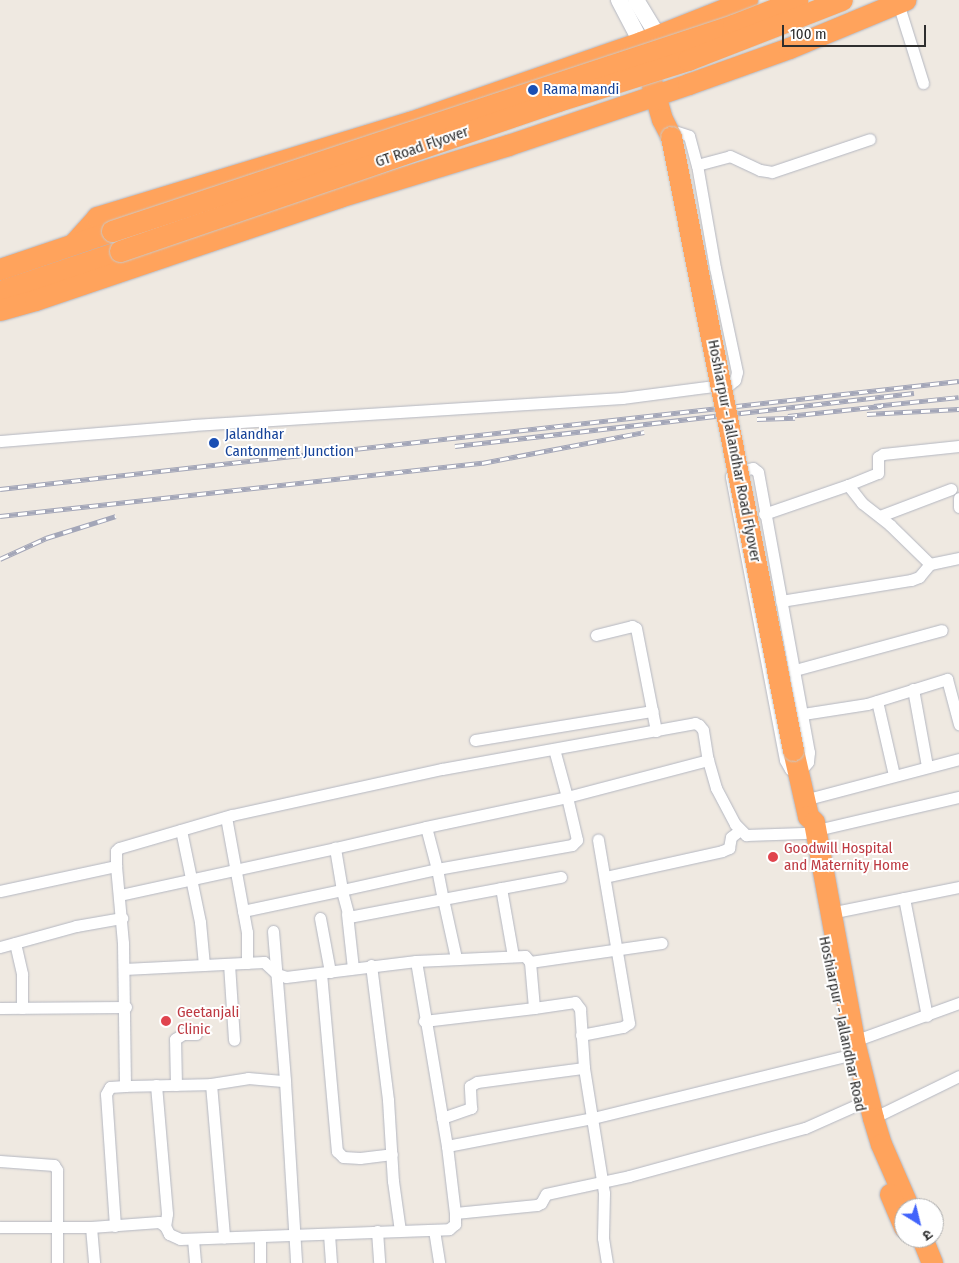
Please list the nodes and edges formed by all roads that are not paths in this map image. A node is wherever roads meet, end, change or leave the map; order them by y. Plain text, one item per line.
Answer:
1 (619, 0) edge
2 (636, 0) edge
3 (747, 0) edge
4 (797, 0) edge
5 (842, 0) edge
6 (902, 2) edge
7 (702, 18) junction
8 (649, 39) junction
9 (582, 62) junction
10 (724, 71) junction
11 (923, 84) dead end
12 (671, 90) junction
13 (613, 109) junction
14 (667, 128) junction
15 (870, 139) dead end
16 (696, 165) junction
17 (73, 244) junction
18 (0, 269) edge
19 (0, 292) edge
20 (0, 310) edge
21 (0, 441) edge
22 (959, 446) edge
23 (848, 485) junction
24 (951, 489) dead end
25 (959, 498) edge
26 (959, 507) edge
27 (764, 514) junction
28 (880, 516) junction
29 (959, 558) edge
30 (930, 564) junction
31 (781, 602) junction
32 (942, 630) dead end
33 (596, 635) dead end
34 (794, 670) junction
35 (913, 689) junction
36 (877, 701) junction
37 (653, 711) junction
38 (803, 714) junction
39 (603, 718) junction
40 (959, 724) edge
41 (656, 731) junction
42 (607, 739) junction
43 (475, 740) dead end
44 (554, 749) junction
45 (959, 759) edge
46 (708, 760) junction
47 (927, 766) junction
48 (798, 774) junction
49 (894, 775) junction
50 (567, 796) junction
51 (959, 797) edge
52 (226, 817) junction
53 (808, 820) junction
54 (426, 827) junction
55 (181, 830) junction
56 (740, 830) junction
57 (598, 840) dead end
58 (336, 848) junction
59 (116, 866) junction
60 (236, 869) junction
61 (437, 869) junction
62 (561, 877) dead end
63 (605, 877) junction
64 (192, 879) junction
65 (959, 887) edge
66 (500, 888) junction
67 (0, 890) edge
68 (342, 890) junction
69 (120, 895) junction
70 (904, 898) junction
71 (443, 899) junction
72 (243, 911) junction
73 (830, 913) junction
74 (347, 914) junction
75 (122, 918) junction
76 (320, 918) dead end
77 (273, 931) dead end
78 (15, 942) junction
79 (662, 943) dead end
80 (0, 947) edge
81 (617, 950) junction
82 (513, 956) junction
83 (456, 958) junction
84 (416, 961) junction
85 (530, 962) junction
86 (229, 964) junction
87 (247, 964) junction
88 (204, 965) junction
89 (371, 965) junction
90 (353, 968) junction
91 (124, 969) junction
92 (325, 973) junction
93 (277, 974) junction
94 (959, 1003) edge
95 (126, 1007) junction
96 (0, 1008) edge
97 (22, 1008) junction
98 (534, 1008) junction
99 (927, 1016) junction
100 (424, 1021) junction
101 (196, 1034) dead end
102 (581, 1035) junction
103 (234, 1040) dead end
104 (850, 1049) junction
105 (584, 1068) junction
106 (959, 1076) edge
107 (285, 1081) junction
108 (211, 1084) junction
109 (156, 1085) junction
110 (176, 1085) junction
111 (125, 1086) junction
112 (866, 1111) junction
113 (442, 1118) junction
114 (592, 1118) junction
115 (447, 1146) junction
116 (392, 1154) junction
117 (0, 1161) edge
118 (602, 1181) junction
119 (904, 1198) edge
120 (894, 1203) edge
121 (455, 1213) junction
122 (116, 1226) junction
123 (166, 1226) junction
124 (0, 1227) edge
125 (56, 1227) junction
126 (91, 1228) junction
127 (434, 1230) junction
128 (377, 1231) junction
129 (400, 1231) junction
130 (329, 1234) junction
131 (294, 1235) junction
132 (224, 1237) junction
133 (260, 1237) junction
134 (193, 1238) junction
135 (913, 1248) edge
136 (926, 1248) edge
137 (57, 1263) edge
138 (94, 1263) edge
139 (195, 1263) edge
140 (260, 1263) edge
141 (296, 1263) edge
142 (331, 1263) edge
143 (379, 1263) edge
144 (439, 1263) edge
145 (607, 1263) edge
146 (920, 1263) edge
147 (932, 1263) edge

1 - 8 street
2 - 8 street
3 - 7 highway
4 - 17 highway, GT Road Flyover, bridge
5 - 19 highway, GT Road Flyover, bridge
6 - 10 highway
6 - 11 street
7 - 8 highway
7 - 10 highway
8 - 9 highway
8 - 12 highway, Hoshiarpur - Jallandhar Road Flyover
9 - 13 highway
9 - 17 highway
10 - 12 highway
12 - 13 highway
12 - 14 highway, Hoshiarpur - Jallandhar Road Flyover
13 - 14 highway
13 - 20 highway
14 - 16 street
14 - 48 highway, Hoshiarpur - Jallandhar Road Flyover, bridge
15 - 16 street
16 - 21 street
17 - 18 highway, GT Road Flyover
22 - 23 street
23 - 27 street
23 - 28 street
24 - 28 street
25 - 26 street
27 - 31 street
27 - 48 street
28 - 30 street
29 - 30 street
30 - 31 street
31 - 34 street
32 - 34 street
33 - 37 street
34 - 38 street
35 - 36 street
35 - 40 street
35 - 47 street
36 - 38 street
36 - 49 street
37 - 39 street
37 - 41 street
38 - 48 street
39 - 42 street
39 - 43 street
41 - 42 street
41 - 46 street
42 - 44 street
44 - 50 street
44 - 52 street
45 - 47 street
46 - 50 street
46 - 56 street
47 - 49 street
48 - 53 highway, Hoshiarpur - Jallandhar Road
49 - 53 street
50 - 54 street
50 - 61 street
51 - 53 street
52 - 55 street
52 - 60 street
53 - 56 street
53 - 73 highway, Hoshiarpur - Jallandhar Road
53 - 104 highway, Hoshiarpur - Jallandhar Road
54 - 58 street
54 - 61 street
55 - 59 street
55 - 64 street
56 - 63 street
57 - 63 street
58 - 60 street
58 - 68 street
59 - 67 street
59 - 69 street
60 - 64 street
60 - 72 street
61 - 68 street
61 - 71 street
62 - 66 street
63 - 81 street
64 - 69 street
64 - 88 street
65 - 70 street
66 - 71 street
66 - 82 street
68 - 72 street
68 - 74 street
69 - 75 street
70 - 73 street
70 - 99 street
71 - 74 street
71 - 83 street
72 - 87 street
73 - 104 highway, Hoshiarpur - Jallandhar Road
74 - 90 street
75 - 78 street
75 - 91 street
76 - 92 street
77 - 93 street
78 - 80 street
78 - 97 street
79 - 81 street
81 - 85 street
81 - 102 street
82 - 83 street
82 - 85 street
83 - 84 street
84 - 89 street
84 - 100 street
85 - 98 street
86 - 87 street
86 - 88 street
86 - 103 street
87 - 93 street
88 - 91 street
89 - 90 street
89 - 116 street
90 - 92 street
91 - 95 street
92 - 93 street
92 - 116 street
93 - 107 street
94 - 99 street
95 - 97 street
95 - 111 street
96 - 97 street
98 - 100 street
98 - 102 street
99 - 104 street
100 - 113 street
101 - 110 street
102 - 105 street
104 - 112 highway, Hoshiarpur - Jallandhar Road
104 - 114 street
105 - 113 street
105 - 114 street
106 - 112 street
107 - 108 street
107 - 131 street
108 - 110 street
108 - 132 street
109 - 110 street
109 - 111 street
109 - 123 street
111 - 122 street
112 - 118 street
112 - 119 highway, Hoshiarpur - Jallandhar Road
112 - 120 highway, Hoshiarpur - Jallandhar Road
113 - 115 street
114 - 115 street
114 - 118 street
115 - 121 street
116 - 129 street
117 - 125 street
118 - 121 street
118 - 145 street
121 - 127 street
122 - 123 street
122 - 126 street
123 - 134 street
124 - 125 street
125 - 126 street
125 - 137 street
126 - 138 street
127 - 129 street
127 - 144 street
128 - 129 street
128 - 130 street
128 - 143 street
130 - 131 street
130 - 142 street
131 - 133 street
131 - 141 street
132 - 133 street
132 - 134 street
133 - 140 street
134 - 139 street
135 - 146 highway
136 - 147 highway

